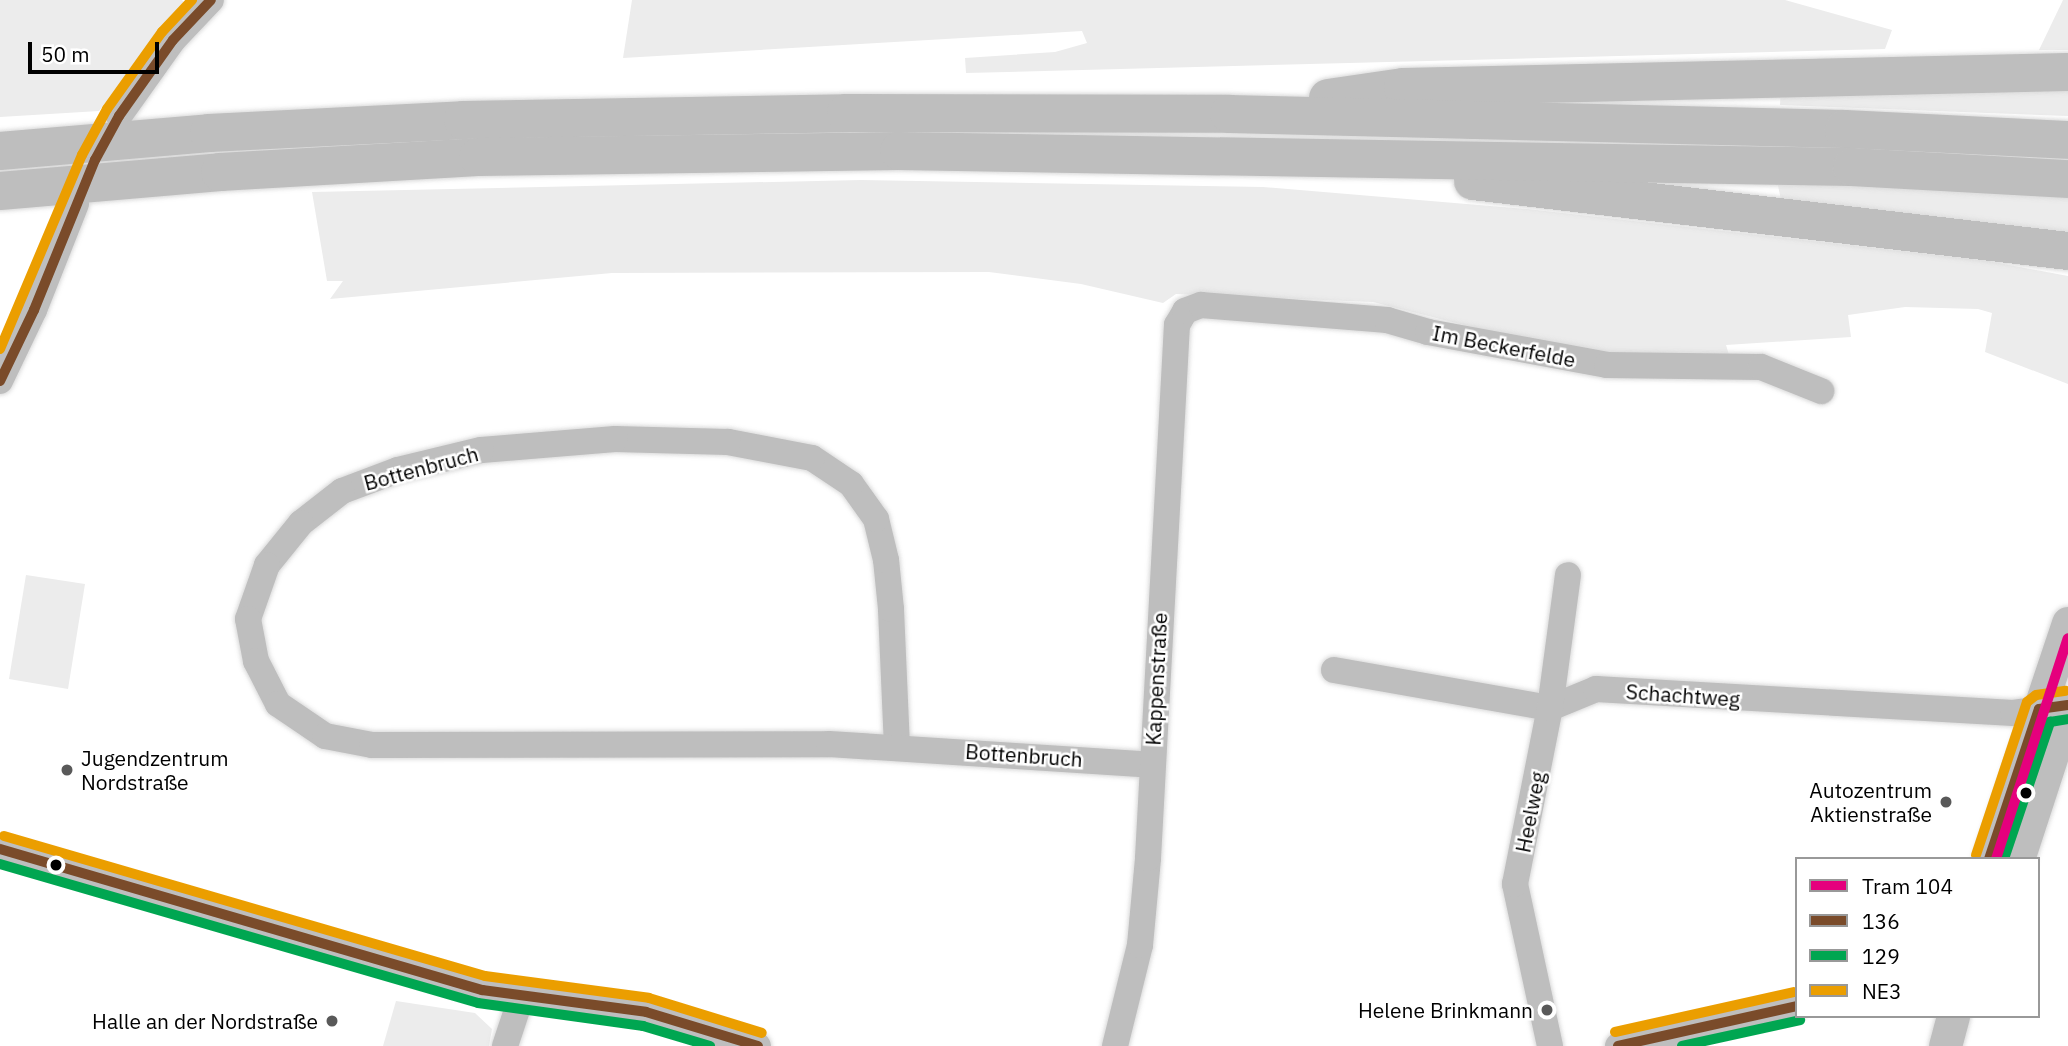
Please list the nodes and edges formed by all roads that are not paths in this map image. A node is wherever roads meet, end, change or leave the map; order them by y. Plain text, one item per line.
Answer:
1 (211, 0) edge
2 (2068, 72) edge
3 (1229, 114) junction
4 (119, 116) dead end
5 (2068, 140) edge
6 (0, 151) edge
7 (1308, 157) junction
8 (2068, 179) edge
9 (0, 191) edge
10 (76, 204) dead end
11 (2068, 251) edge
12 (1185, 310) joint
13 (0, 381) edge
14 (1821, 391) dead end
15 (1568, 575) dead end
16 (2068, 623) edge
17 (1334, 670) dead end
18 (2058, 707) edge
19 (1550, 708) junction
20 (897, 747) junction
21 (1152, 765) junction
22 (0, 849) edge
23 (1990, 857) edge
24 (2019, 857) edge
25 (522, 995) junction
26 (1795, 1006) edge
27 (1952, 1018) edge
28 (697, 1036) edge
29 (505, 1046) edge
30 (758, 1046) edge
31 (1115, 1046) edge
32 (1550, 1046) edge
33 (1618, 1046) edge
34 (1945, 1046) edge

1 - 4 street
2 - 3 highway
3 - 5 highway
3 - 6 highway
7 - 8 highway
7 - 9 highway
7 - 11 highway
10 - 13 street
12 - 14 street, Im Beckerfelde
12 - 21 street, Kappenstraße
15 - 19 street, Heelweg
16 - 18 main road
17 - 19 street
18 - 19 street, Schachtweg
18 - 23 main road
18 - 24 main road
19 - 32 street, Heelweg
20 - 20 street, Bottenbruch
20 - 21 street, Bottenbruch
21 - 31 street, Kappenstraße
22 - 25 street
25 - 28 street
25 - 29 street
26 - 33 street
27 - 34 main road
28 - 30 street

